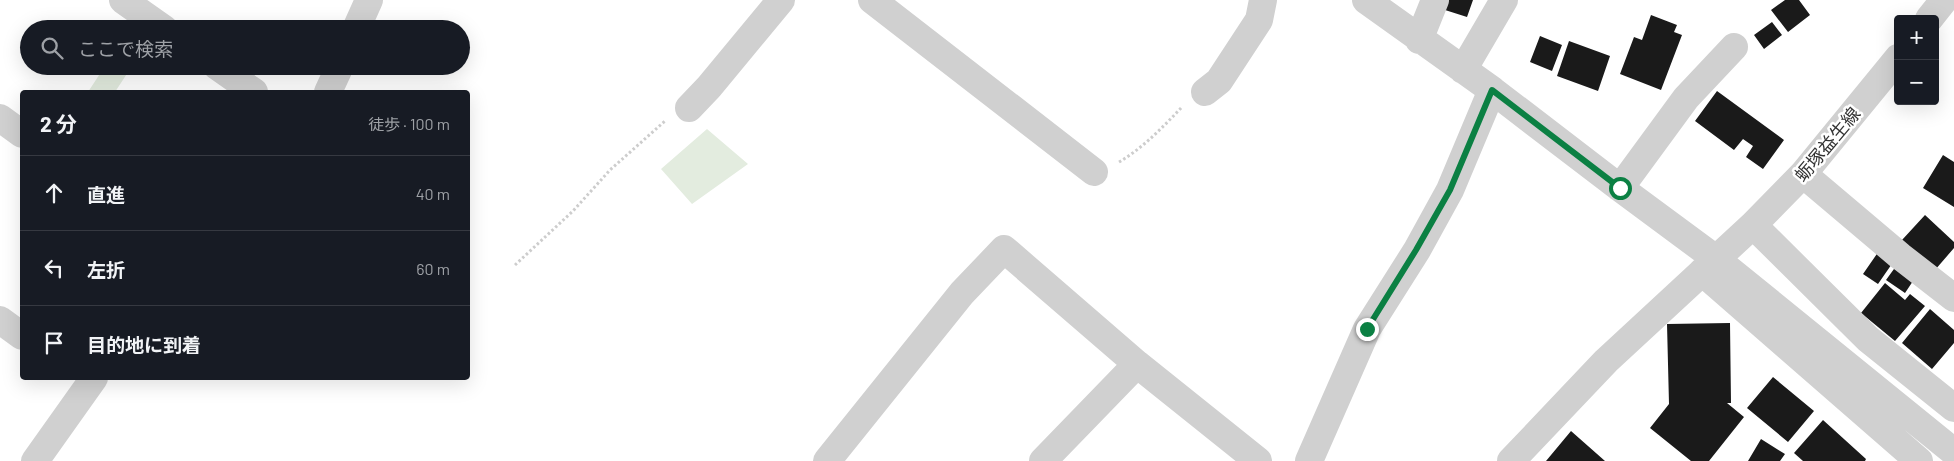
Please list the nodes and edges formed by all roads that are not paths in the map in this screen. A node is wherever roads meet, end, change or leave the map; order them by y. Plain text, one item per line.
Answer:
1 (124, 0) edge
2 (369, 0) edge
3 (781, 0) edge
4 (872, 0) edge
5 (1263, 0) edge
6 (1366, 0) edge
7 (1435, 0) edge
8 (1504, 0) edge
9 (1944, 0) edge
10 (1932, 15) edge
11 (152, 20) edge
12 (360, 20) edge
13 (1419, 40) junction
14 (1734, 47) dead end
15 (1896, 60) edge
16 (1463, 70) junction
17 (230, 75) edge
18 (336, 75) edge
19 (251, 90) edge
20 (329, 90) edge
21 (1492, 90) junction
22 (1205, 92) road end
23 (689, 108) road end
24 (0, 118) edge
25 (20, 133) edge
26 (1094, 172) road end
27 (1803, 174) junction
28 (1620, 188) junction
29 (1753, 225) junction
30 (1709, 265) junction
31 (1954, 298) edge
32 (0, 320) edge
33 (20, 335) edge
34 (1136, 364) junction
35 (87, 380) edge
36 (1954, 408) edge
37 (1954, 452) edge
38 (838, 457) edge
39 (35, 461) edge
40 (1043, 461) edge
41 (1258, 461) edge
42 (1309, 461) edge
43 (1511, 461) edge
44 (1919, 461) edge

1 - 11 street
2 - 12 street
3 - 23 street
4 - 26 street
5 - 22 street
6 - 13 street
7 - 13 street
8 - 16 street
9 - 10 street
13 - 16 street
14 - 28 street
15 - 27 street, 蛎塚益生線
16 - 21 street
17 - 19 street
18 - 20 street
21 - 28 street
21 - 42 street
24 - 25 street
27 - 29 street, 蛎塚益生線
27 - 31 street
28 - 30 street
29 - 30 street, 蛎塚益生線
29 - 36 street
30 - 37 street
30 - 43 street, 蛎塚益生線
30 - 44 street
32 - 33 street
34 - 38 street
34 - 40 street
34 - 41 street
35 - 39 street

